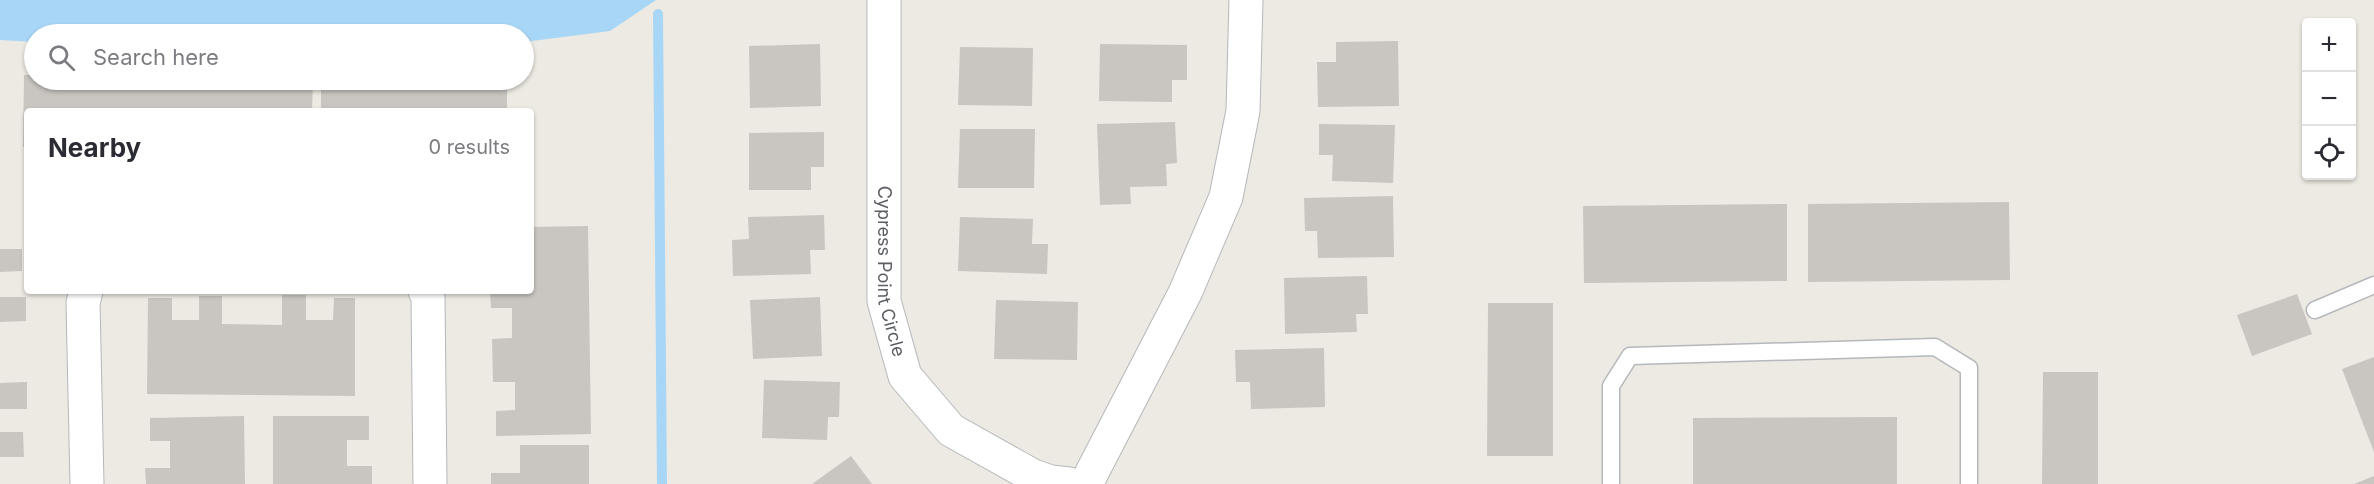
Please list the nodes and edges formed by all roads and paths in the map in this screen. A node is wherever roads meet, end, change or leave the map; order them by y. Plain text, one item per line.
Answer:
1 (884, 0) edge
2 (1246, 0) edge
3 (2374, 285) edge
4 (85, 294) edge
5 (427, 294) edge
6 (2315, 310) dead end
7 (1047, 482) edge
8 (87, 484) edge
9 (430, 484) edge
10 (1086, 484) edge
11 (1611, 484) edge
12 (1969, 484) edge

1 - 7 street, Cypress Point Circle
2 - 10 street
3 - 6 lane
4 - 8 street
5 - 9 street
11 - 12 lane

